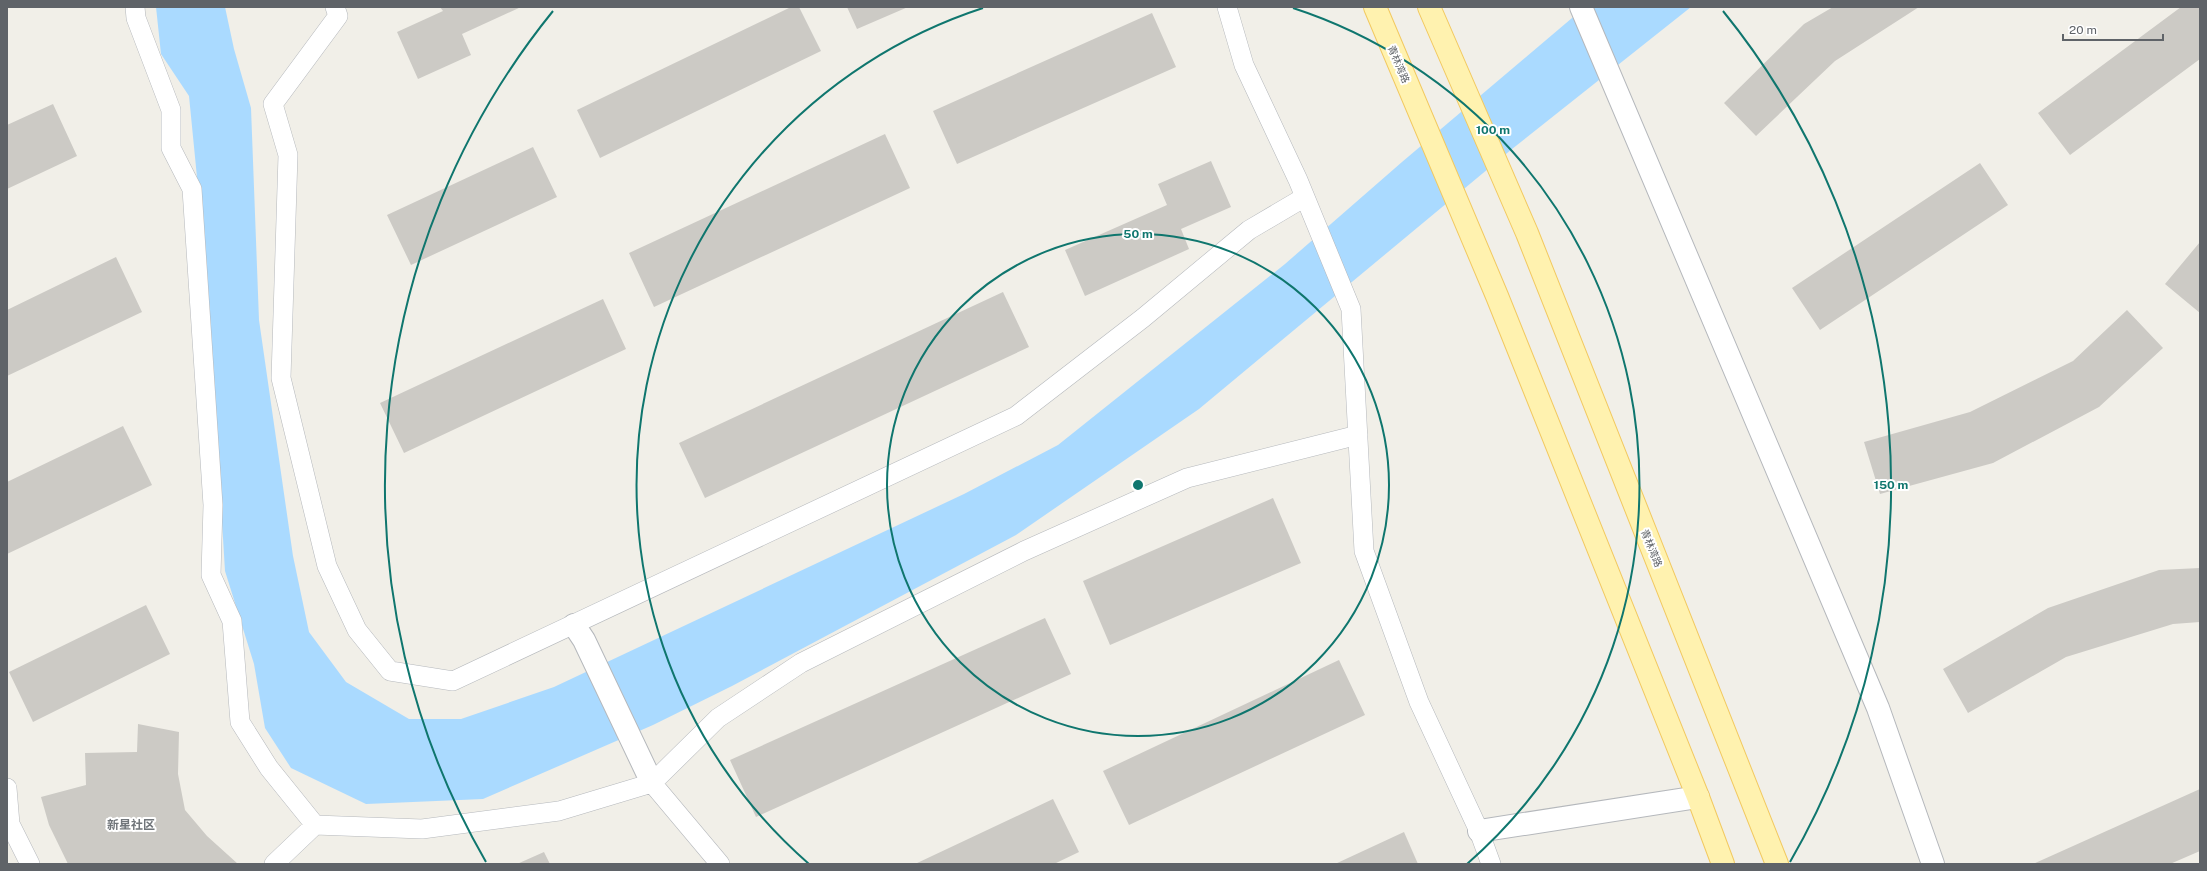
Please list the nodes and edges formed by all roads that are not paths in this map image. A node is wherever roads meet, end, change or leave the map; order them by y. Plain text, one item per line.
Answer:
1 (135, 7) edge
2 (335, 7) edge
3 (1227, 7) edge
4 (1375, 7) edge
5 (1429, 7) edge
6 (1581, 7) edge
7 (1308, 204) junction
8 (1358, 435) junction
9 (579, 633) junction
10 (652, 783) junction
11 (7, 788) edge
12 (1698, 797) junction
13 (315, 825) junction
14 (1479, 832) junction
15 (30, 864) edge
16 (274, 864) edge
17 (720, 864) edge
18 (1491, 864) edge
19 (1723, 864) edge
20 (1777, 864) edge
21 (1933, 864) edge

1 - 13 lane
2 - 9 lane
3 - 7 lane
4 - 12 main road, 青林湾路
5 - 20 main road, 青林湾路
6 - 21 street
7 - 8 lane
7 - 9 lane
8 - 10 lane
8 - 14 lane
9 - 10 street
10 - 13 lane
10 - 17 lane
11 - 15 lane
12 - 14 street
12 - 19 main road
13 - 16 lane
14 - 18 lane

